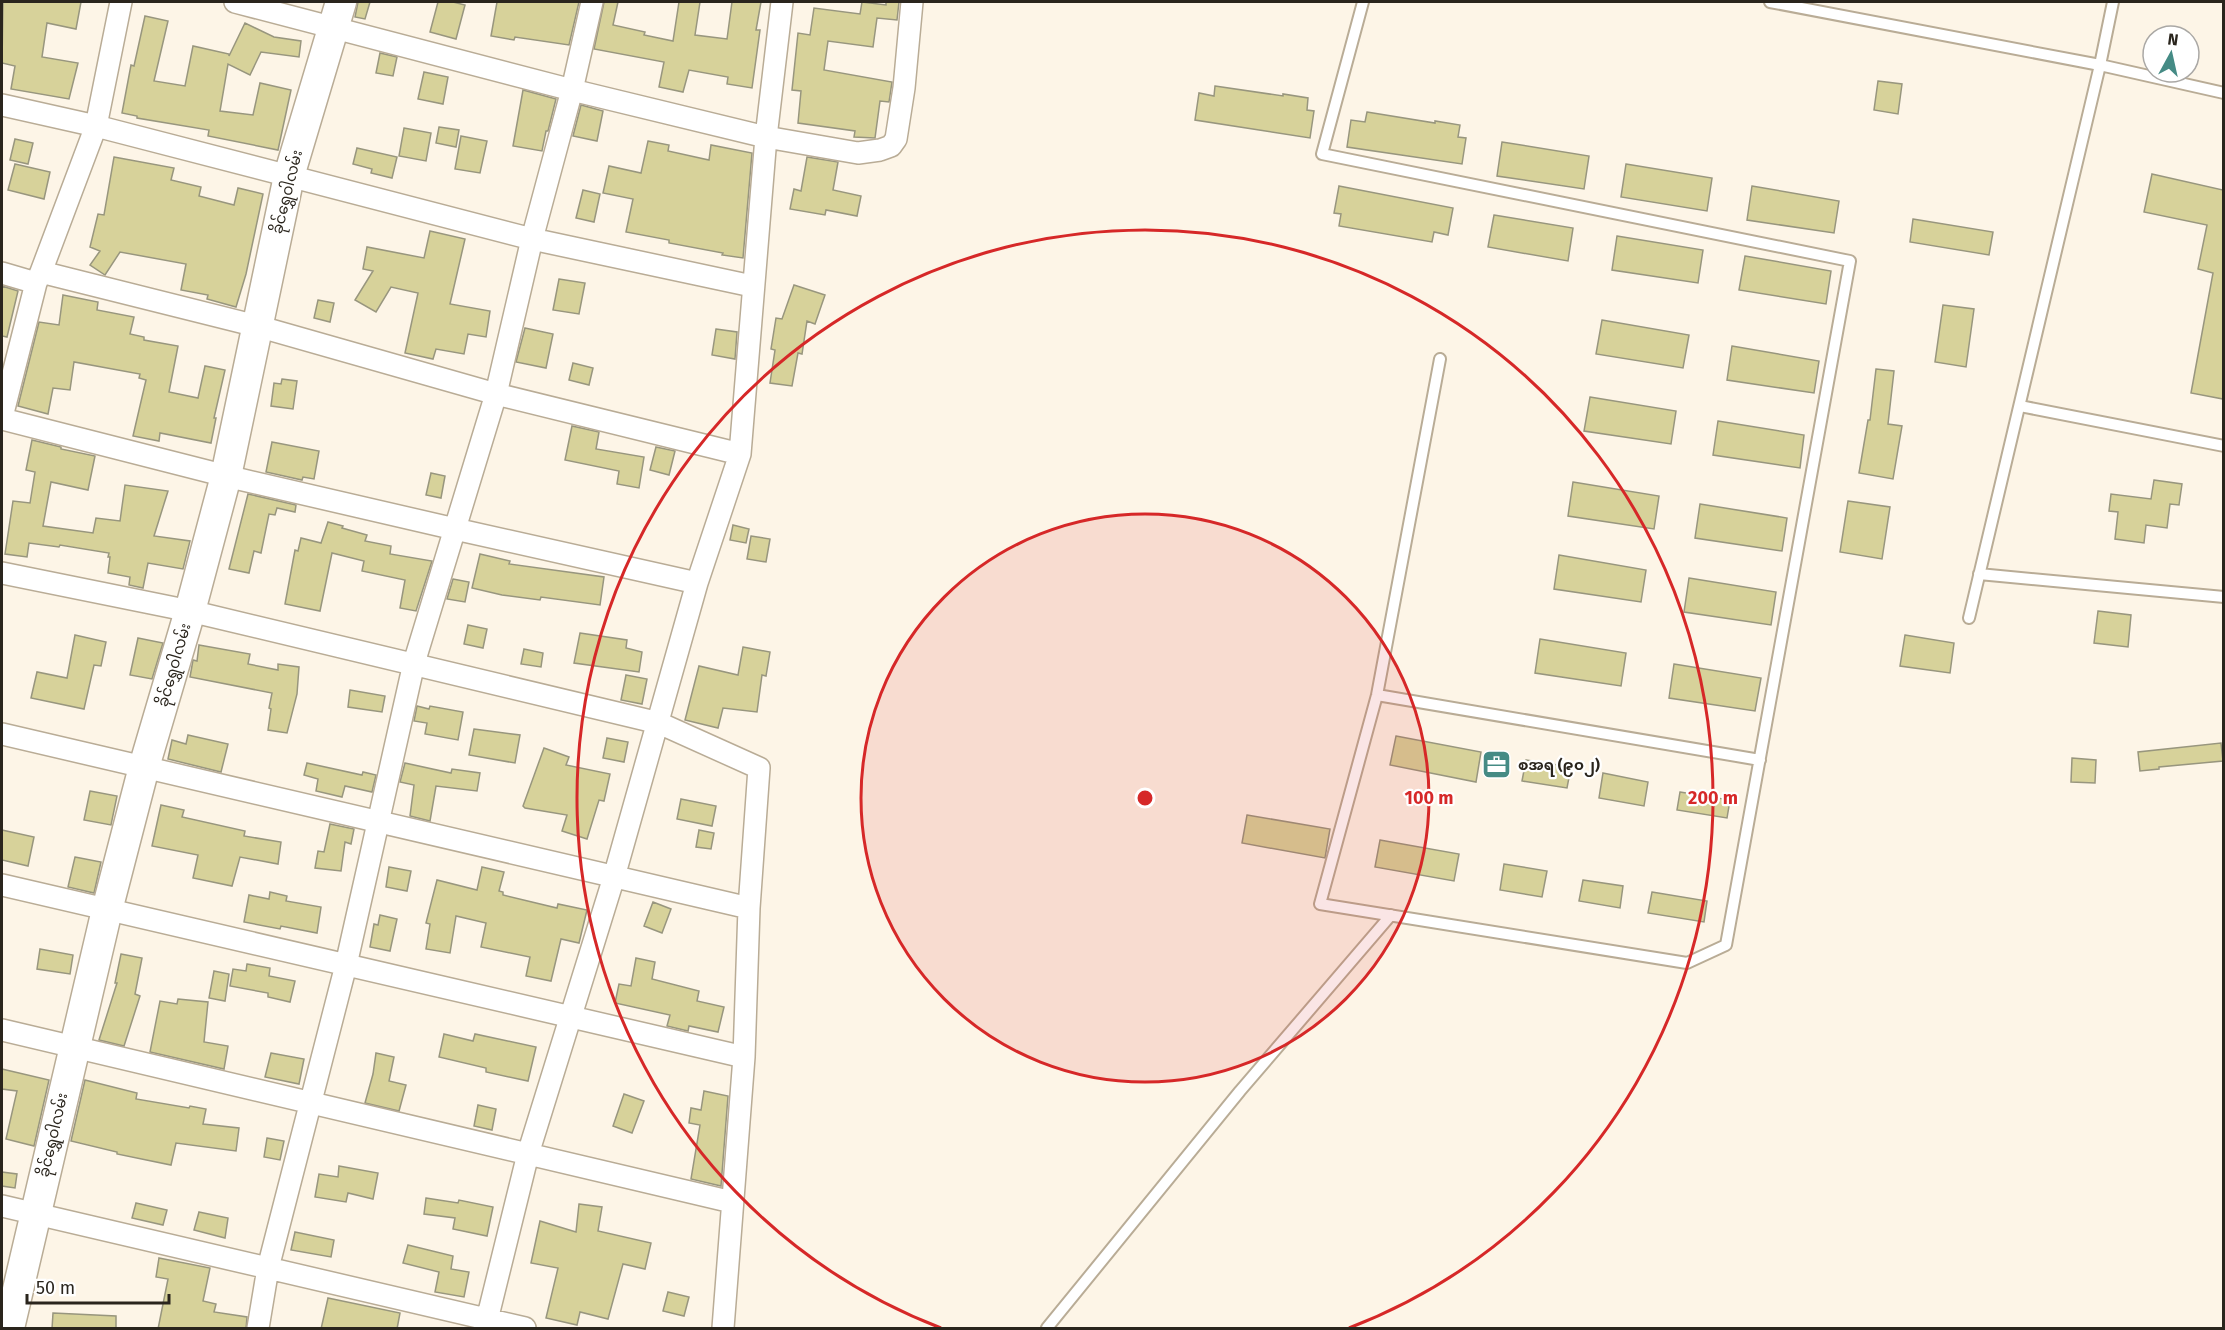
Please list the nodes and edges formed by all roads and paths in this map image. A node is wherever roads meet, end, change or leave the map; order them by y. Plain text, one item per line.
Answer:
1 (122, 2) edge
2 (235, 2) edge
3 (592, 2) edge
4 (782, 2) edge
5 (912, 2) edge
6 (1363, 2) edge
7 (1770, 2) edge
8 (2113, 2) edge
9 (337, 14) edge
10 (2100, 65) junction
11 (572, 90) junction
12 (2223, 93) edge
13 (2, 105) edge
14 (96, 126) junction
15 (766, 137) junction
16 (289, 176) junction
17 (532, 239) junction
18 (2, 273) edge
19 (39, 277) junction
20 (752, 286) junction
21 (257, 326) junction
22 (1440, 359) dead end
23 (496, 394) junction
24 (2020, 406) junction
25 (2, 418) edge
26 (2223, 446) edge
27 (740, 454) junction
28 (226, 476) junction
29 (455, 530) junction
30 (2, 573) edge
31 (1979, 574) junction
32 (697, 583) junction
33 (2223, 597) edge
34 (190, 611) junction
35 (1969, 618) dead end
36 (414, 663) junction
37 (1377, 695) junction
38 (658, 723) junction
39 (2, 734) edge
40 (1760, 759) junction
41 (144, 768) junction
42 (378, 822) junction
43 (615, 877) junction
44 (2, 885) edge
45 (749, 908) junction
46 (106, 910) junction
47 (1391, 915) junction
48 (346, 965) junction
49 (571, 1017) junction
50 (2, 1030) edge
51 (74, 1047) junction
52 (744, 1057) junction
53 (312, 1103) junction
54 (528, 1154) junction
55 (732, 1202) junction
56 (2, 1206) edge
57 (34, 1214) junction
58 (268, 1268) junction
59 (486, 1324) edge
60 (9, 1329) edge
61 (258, 1329) edge
62 (525, 1329) edge
63 (723, 1329) edge
64 (1047, 1329) edge

1 - 14 street
2 - 9 street
3 - 11 street
4 - 15 street
5 - 15 street
6 - 40 lane
7 - 10 lane
8 - 10 lane
9 - 11 street
9 - 16 street, ခိုင်ရွှေဝါလမ်း
10 - 12 lane
10 - 24 lane
11 - 15 street
11 - 17 street
13 - 14 street
14 - 16 street
14 - 19 street
15 - 20 street
16 - 17 street
16 - 21 street, ခိုင်ရွှေဝါလမ်း
17 - 20 street
17 - 23 street
18 - 19 street
19 - 21 street
19 - 25 street
20 - 27 street
21 - 23 street
21 - 28 street, ခိုင်ရွှေဝါလမ်း
22 - 37 lane
23 - 27 street
23 - 29 street
24 - 26 lane
24 - 31 lane
25 - 28 street
27 - 32 street
28 - 29 street
28 - 34 street, ခိုင်ရွှေဝါလမ်း
29 - 32 street
29 - 36 street
30 - 34 street
31 - 33 lane
31 - 35 lane
32 - 38 street
34 - 36 street
34 - 41 street, ခိုင်ရွှေဝါလမ်း
36 - 38 street
36 - 42 street
37 - 40 lane
37 - 47 lane
38 - 43 street
38 - 45 street
39 - 41 street
40 - 47 lane
41 - 42 street
41 - 46 street, ခိုင်ရွှေဝါလမ်း
42 - 43 street
42 - 48 street
43 - 45 street
43 - 49 street
44 - 46 street
45 - 52 street
46 - 48 street
46 - 51 street, ခိုင်ရွှေဝါလမ်း
47 - 64 lane
48 - 49 street
48 - 53 street
49 - 52 street
49 - 54 street
50 - 51 street
51 - 53 street
51 - 57 street, ခိုင်ရွှေဝါလမ်း
52 - 55 street
53 - 54 street
53 - 58 street
54 - 55 street
54 - 59 street
55 - 63 street
56 - 57 street
57 - 58 street
57 - 60 street, ခိုင်ရွှေဝါလမ်း
58 - 59 street
58 - 61 street
59 - 62 street

